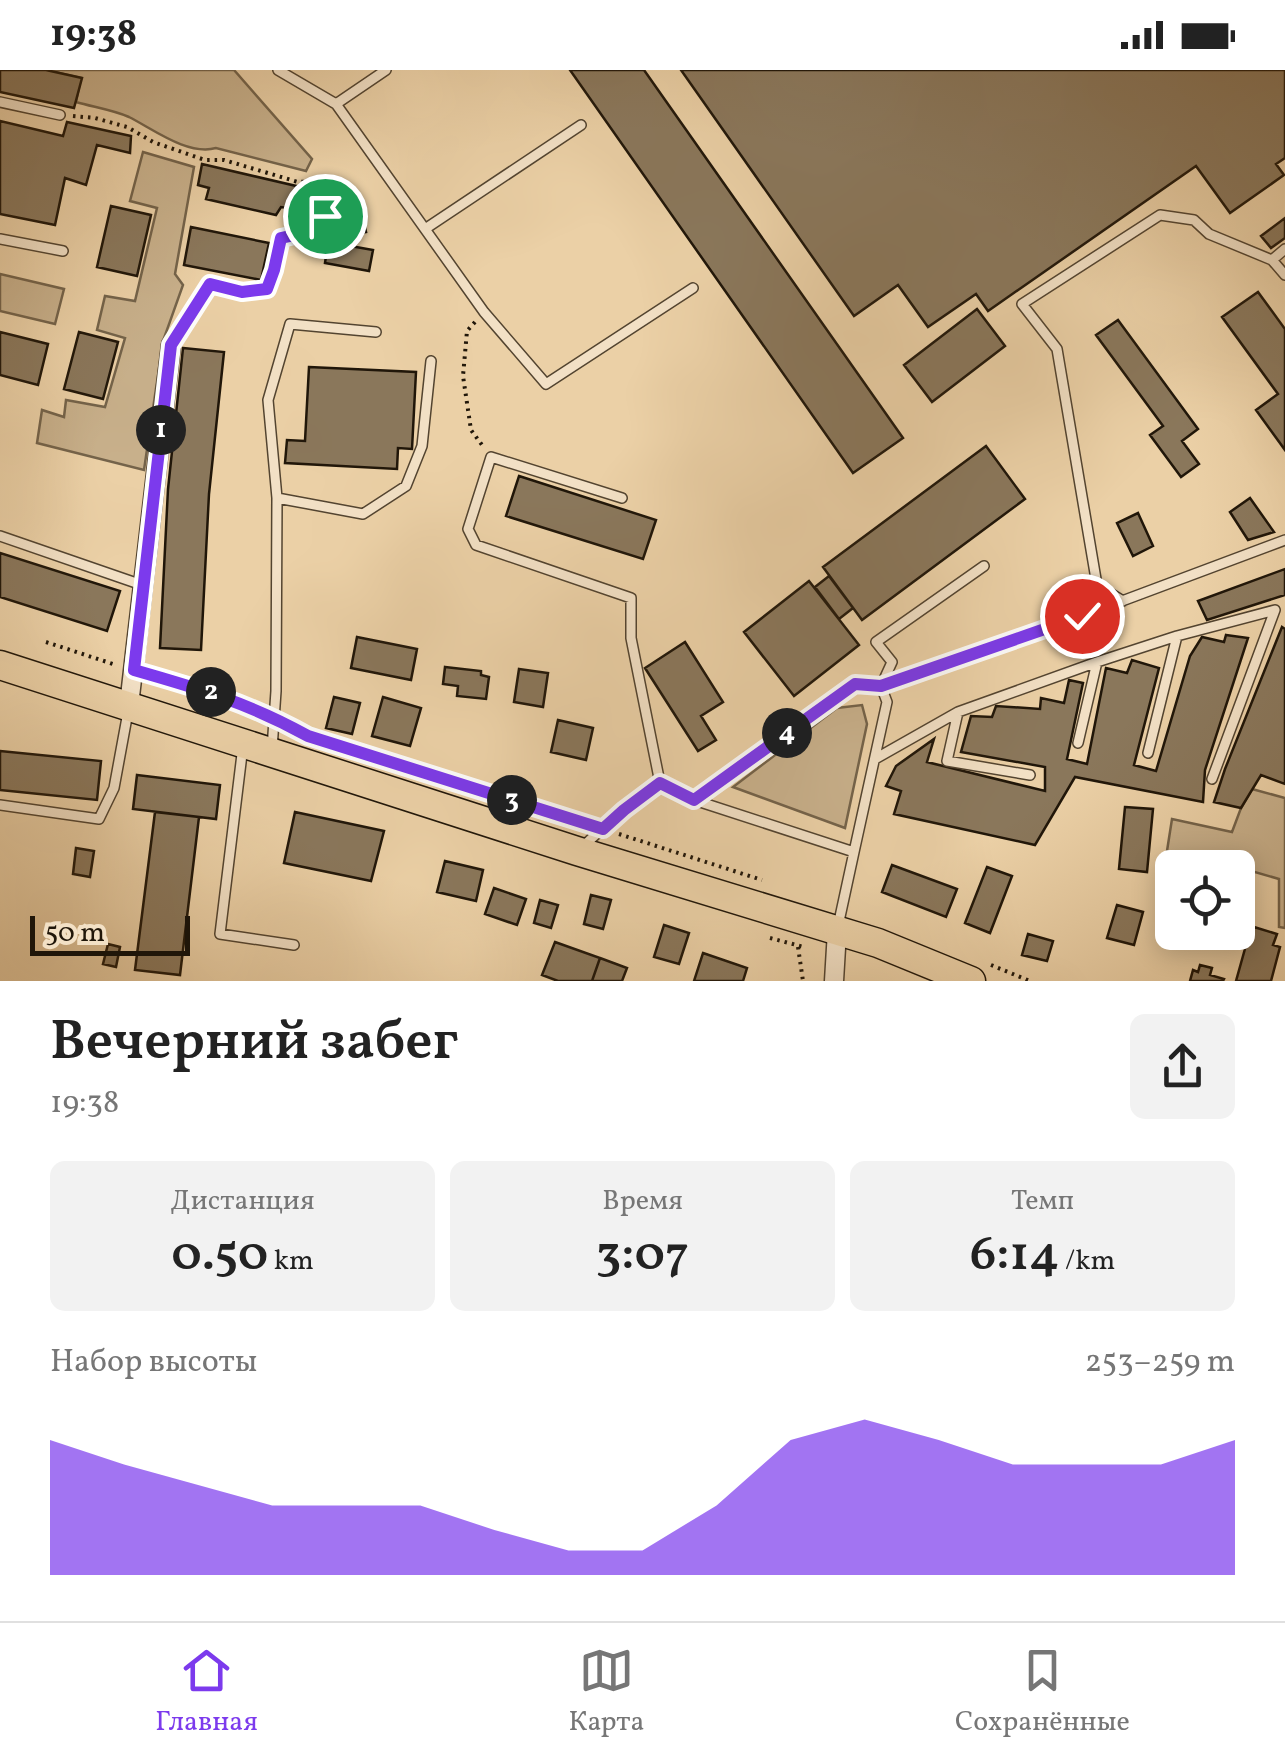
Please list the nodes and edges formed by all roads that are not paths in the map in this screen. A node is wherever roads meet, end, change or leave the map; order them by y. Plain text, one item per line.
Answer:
1 (278, 70) edge
2 (386, 70) edge
3 (0, 102) edge
4 (336, 104) junction
5 (60, 115) road end
6 (582, 125) dead end
7 (332, 228) dead end
8 (425, 229) junction
9 (0, 238) edge
10 (1285, 249) edge
11 (63, 250) dead end
12 (1272, 260) junction
13 (1285, 275) edge
14 (693, 288) dead end
15 (376, 332) dead end
16 (171, 345) joint
17 (431, 361) dead end
18 (277, 498) junction
19 (622, 498) dead end
20 (0, 536) edge
21 (1285, 540) edge
22 (984, 566) dead end
23 (142, 585) junction
24 (1097, 585) junction
25 (1123, 601) junction
26 (1280, 609) edge
27 (1082, 616) junction
28 (1177, 636) junction
29 (1097, 662) junction
30 (0, 665) edge
31 (881, 686) junction
32 (129, 705) junction
33 (958, 712) junction
34 (244, 743) junction
35 (1078, 743) dead end
36 (272, 752) junction
37 (1148, 753) dead end
38 (875, 759) junction
39 (1030, 775) dead end
40 (1212, 780) dead end
41 (660, 783) junction
42 (694, 800) junction
43 (0, 806) edge
44 (578, 850) junction
45 (854, 852) junction
46 (837, 931) junction
47 (294, 945) dead end
48 (974, 970) edge
49 (834, 981) edge

1 - 4 lane
2 - 4 lane
3 - 5 lane
4 - 8 lane
6 - 8 lane
7 - 16 lane
8 - 14 lane
9 - 11 lane
10 - 12 lane
12 - 13 lane
12 - 24 lane
15 - 18 lane
16 - 23 street
17 - 18 lane
18 - 36 lane
19 - 41 lane
20 - 23 lane
21 - 25 lane
22 - 31 lane
23 - 32 street
24 - 25 lane
24 - 27 lane
25 - 27 lane
26 - 28 lane
26 - 40 lane
27 - 31 lane
28 - 29 lane
28 - 37 lane
29 - 33 lane
29 - 35 lane
30 - 32 main road
31 - 38 lane
31 - 42 lane
32 - 34 main road
32 - 43 lane
33 - 38 lane
33 - 39 lane
34 - 36 main road
34 - 47 lane
36 - 44 main road
38 - 45 lane
41 - 42 lane
41 - 44 lane
42 - 45 lane
44 - 46 main road
45 - 46 lane
46 - 48 main road
46 - 49 street

